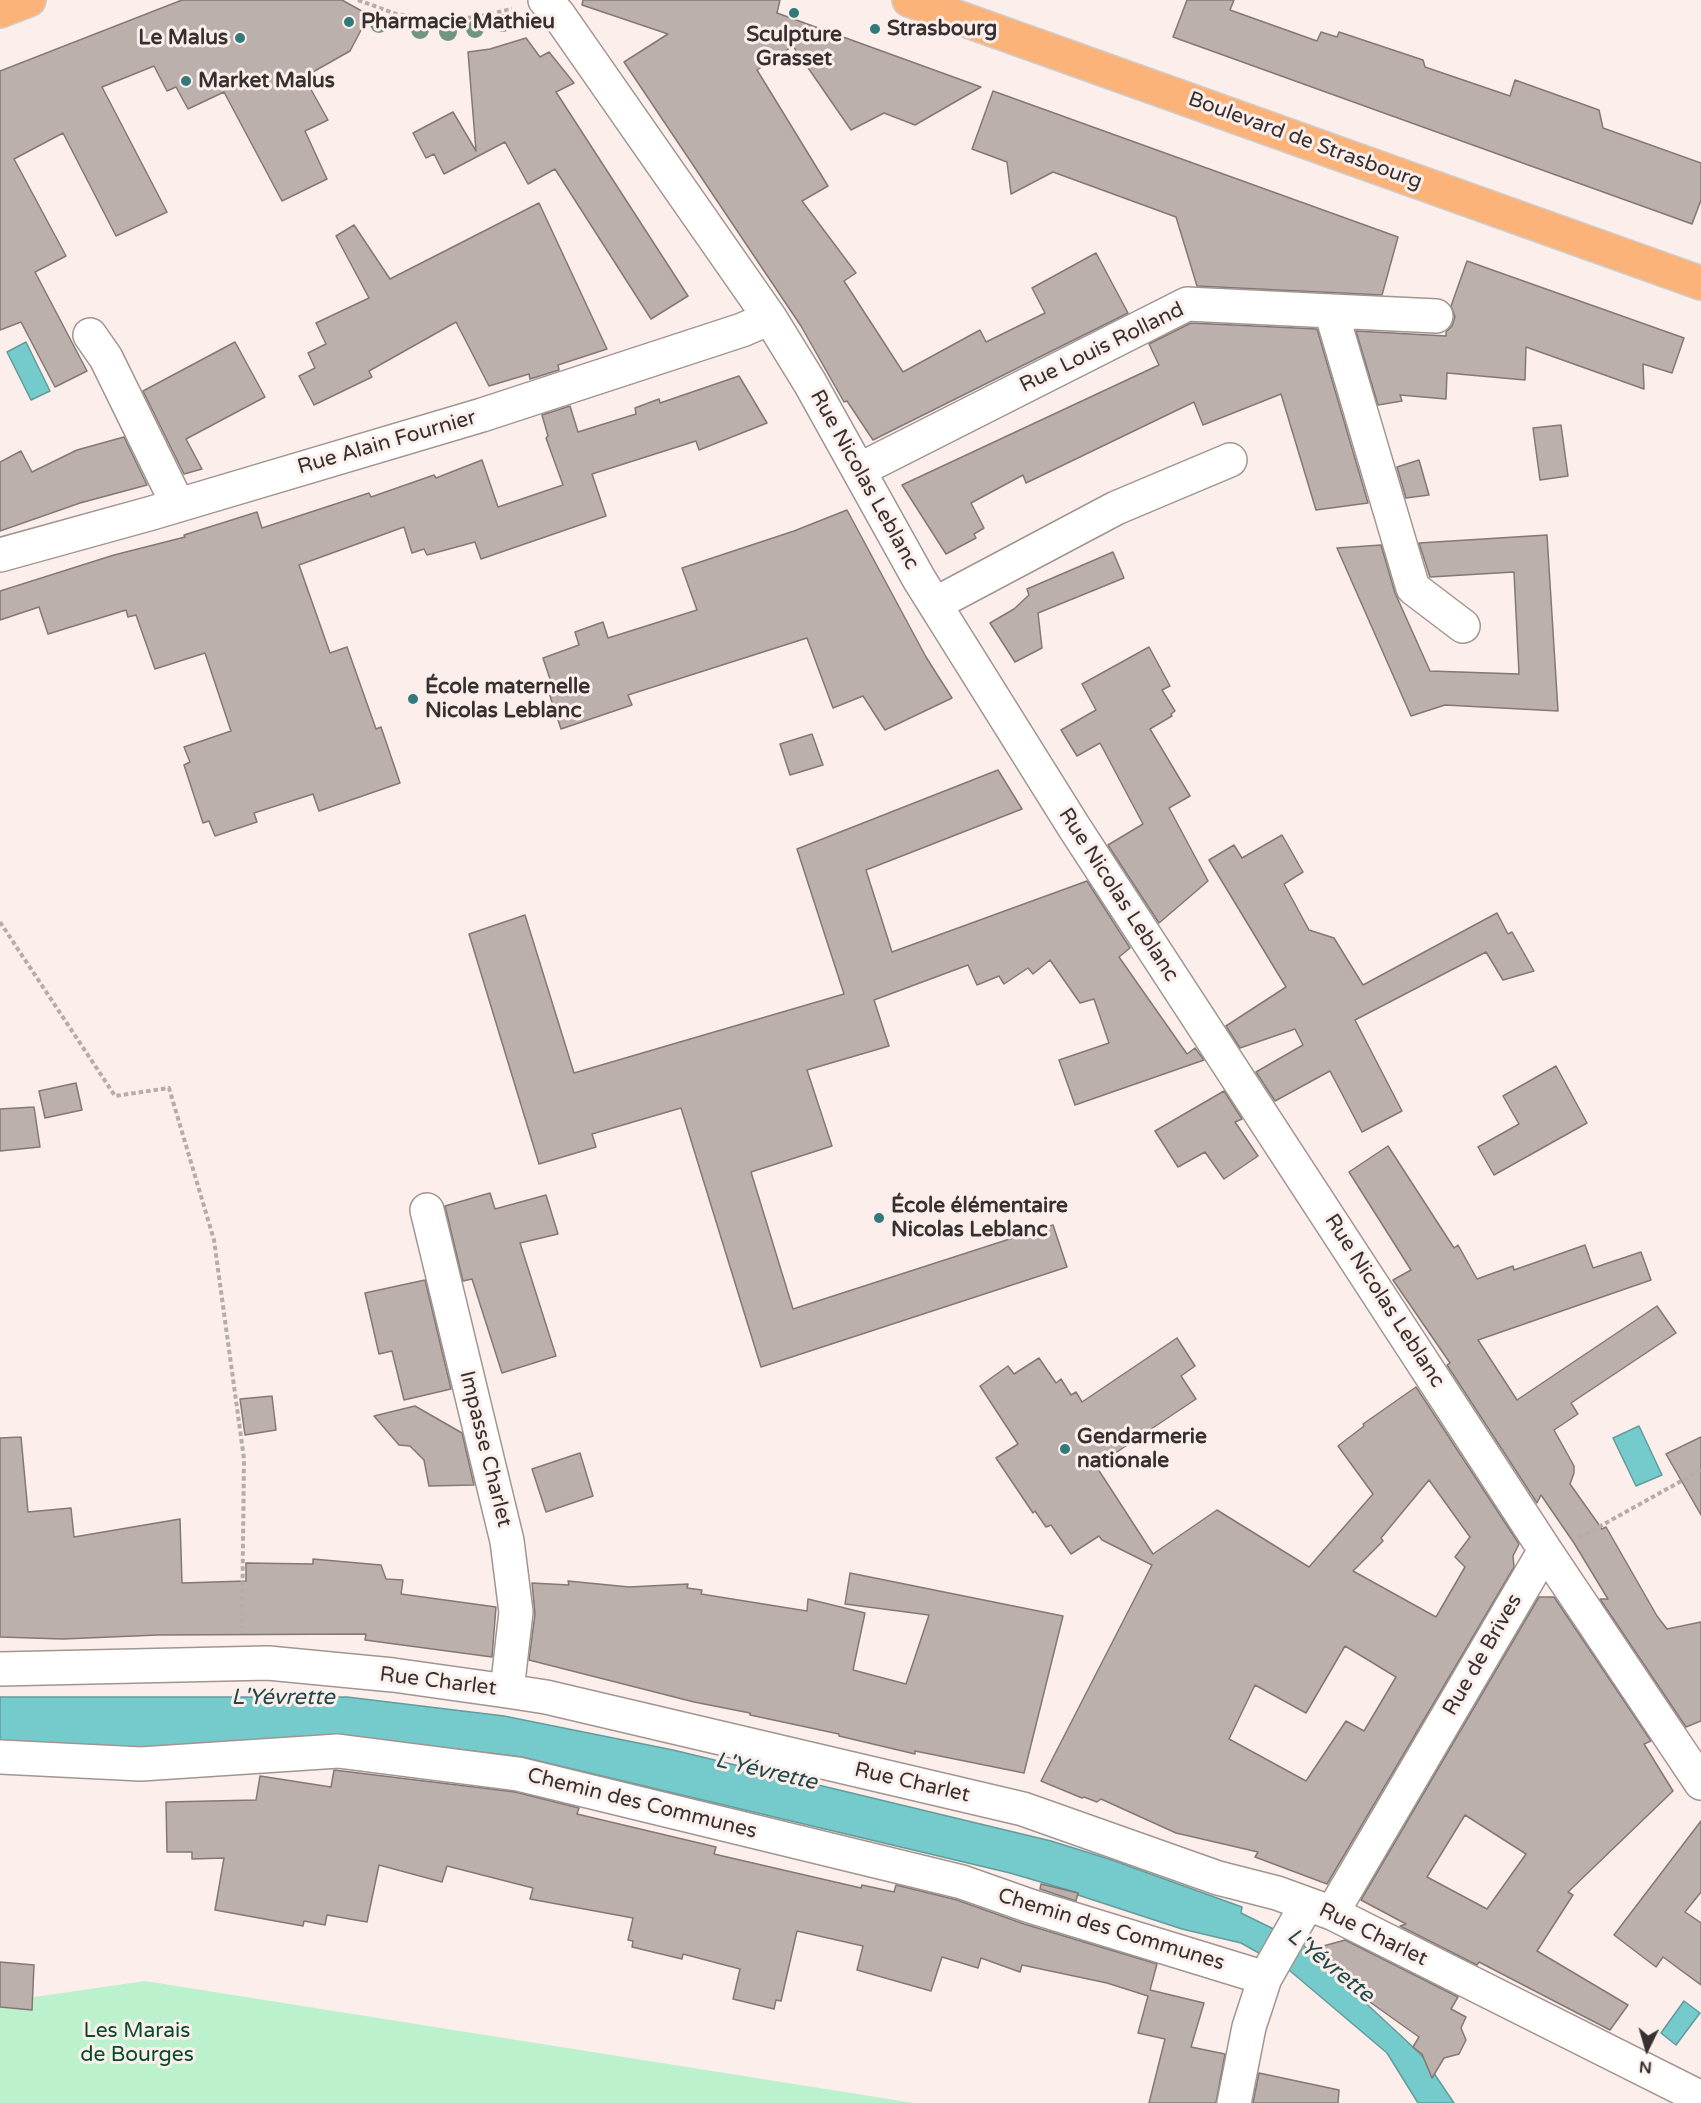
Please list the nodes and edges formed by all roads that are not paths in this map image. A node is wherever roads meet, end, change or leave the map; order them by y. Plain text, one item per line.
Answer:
1 (29, 0) edge
2 (909, 0) edge
3 (533, 2) edge
4 (0, 11) edge
5 (1701, 283) edge
6 (1331, 311) junction
7 (1436, 316) dead end
8 (770, 318) junction
9 (90, 335) dead end
10 (1230, 460) dead end
11 (859, 470) junction
12 (178, 504) junction
13 (0, 555) edge
14 (935, 604) junction
15 (1463, 626) dead end
16 (427, 1210) dead end
17 (1545, 1550) junction
18 (0, 1669) edge
19 (507, 1691) junction
20 (0, 1757) edge
21 (1701, 1783) edge
22 (1312, 1913) junction
23 (1267, 1974) junction
24 (1701, 2098) edge
25 (1234, 2103) edge

1 - 4 main road
2 - 5 main road, Boulevard de Strasbourg
3 - 8 street, Rue Nicolas Leblanc
6 - 7 street, Rue Louis Rolland
6 - 11 street, Rue Louis Rolland
6 - 15 street
8 - 11 street, Rue Nicolas Leblanc
8 - 12 street, Rue Alain Fournier
9 - 12 street
10 - 14 street
11 - 14 street, Rue Nicolas Leblanc
12 - 13 street, Rue Alain Fournier
14 - 17 street, Rue Nicolas Leblanc
16 - 19 street, Impasse Charlet
17 - 21 street, Rue Nicolas Leblanc
17 - 22 street, Rue de Brives
18 - 19 street, Rue Charlet
19 - 22 street, Rue Charlet
20 - 23 street, Chemin des Communes
22 - 23 street, Rue de Brives
22 - 24 street, Rue Charlet
23 - 25 street, Rue de Brives

